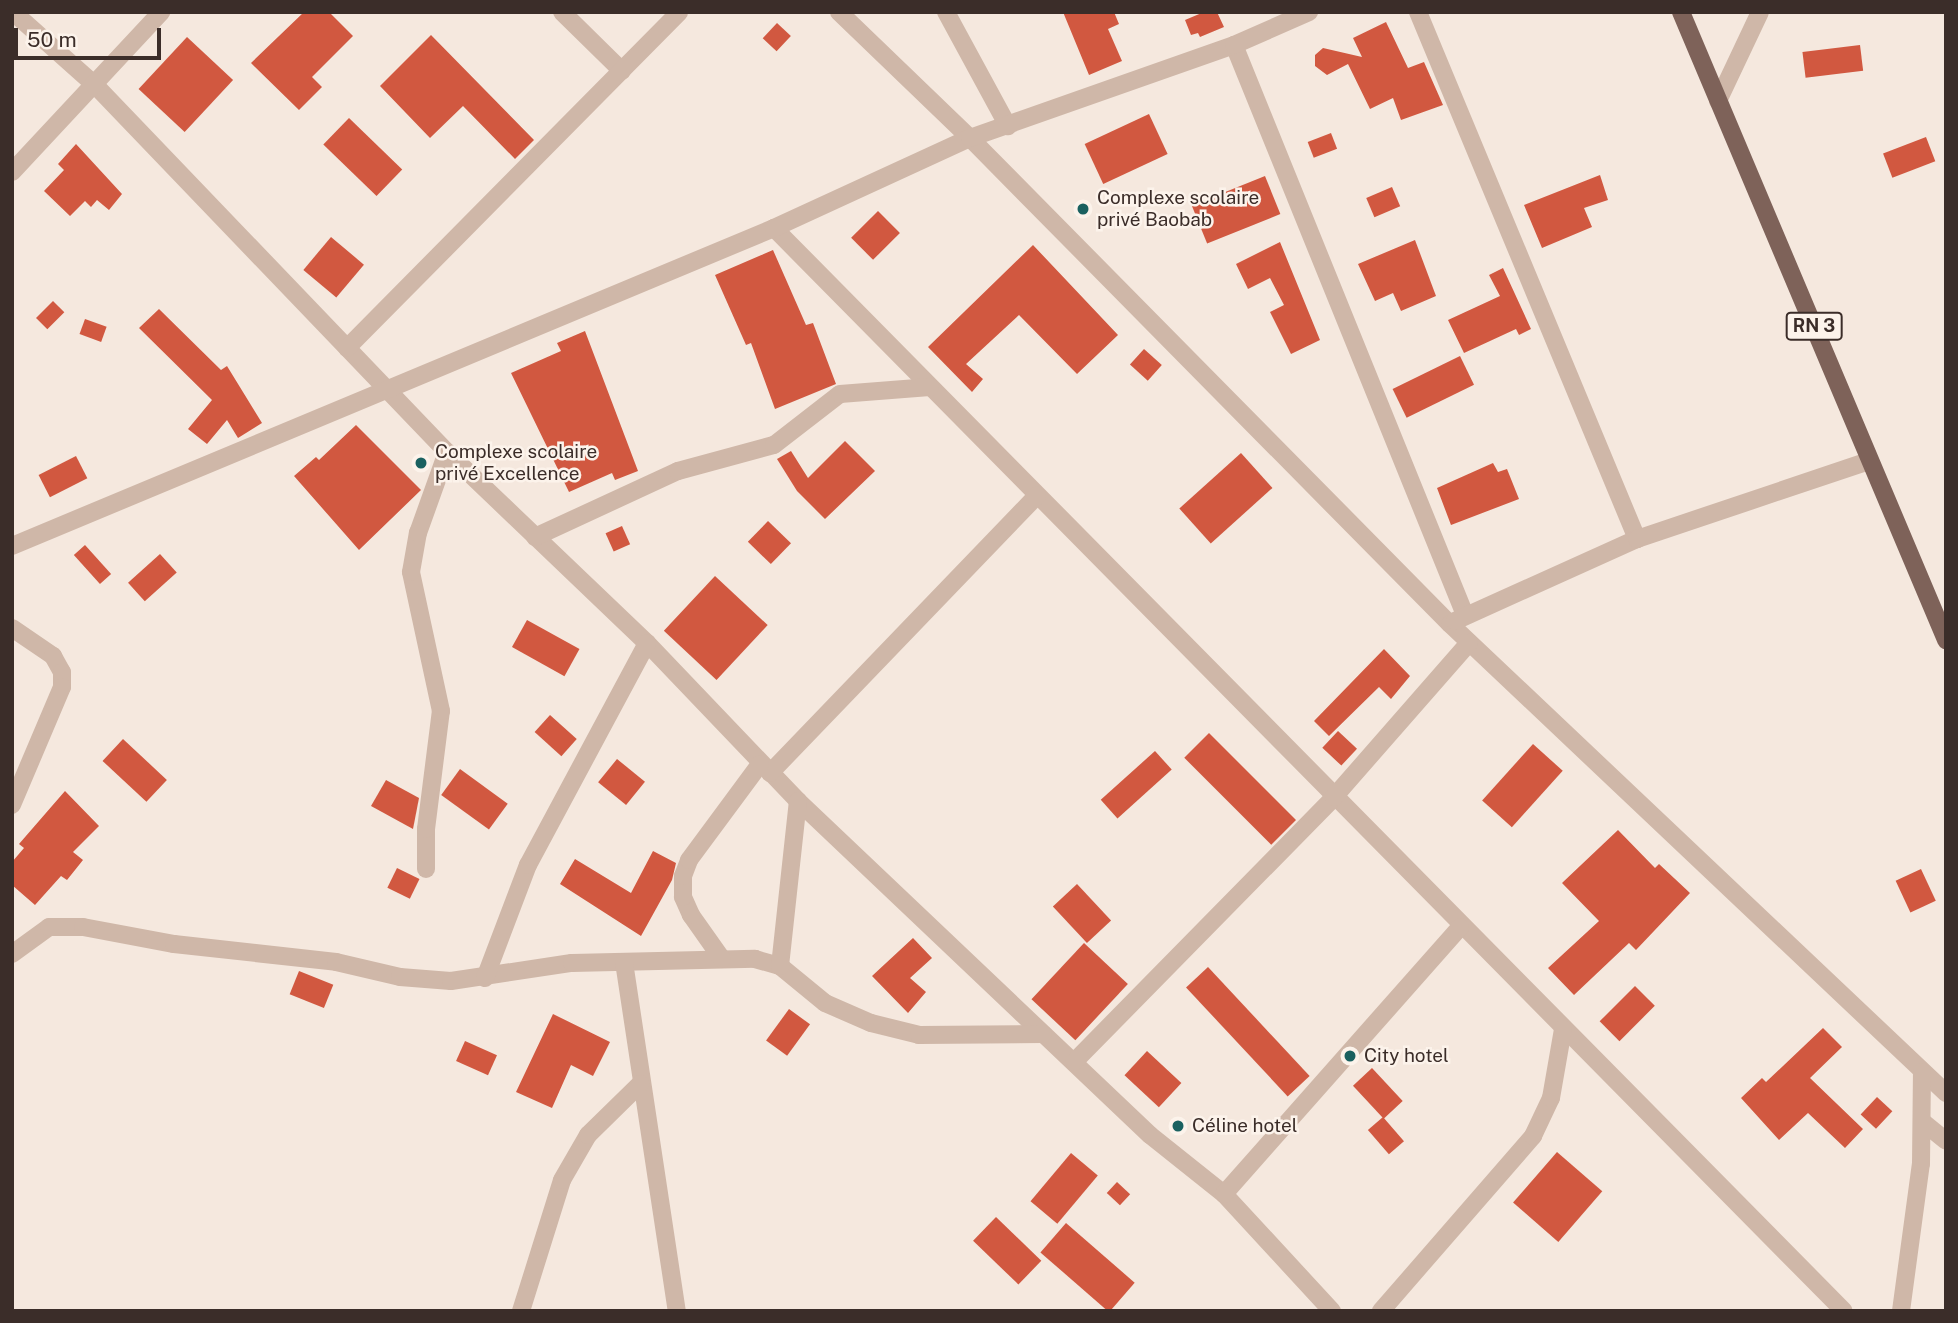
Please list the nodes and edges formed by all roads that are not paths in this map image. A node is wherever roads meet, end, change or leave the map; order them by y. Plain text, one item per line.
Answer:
1 (13, 12) edge
2 (161, 12) edge
3 (562, 12) edge
4 (679, 12) edge
5 (839, 12) edge
6 (946, 12) edge
7 (1309, 12) edge
8 (1418, 12) edge
9 (1681, 12) edge
10 (1760, 12) edge
11 (1234, 44) junction
12 (622, 71) junction
13 (95, 85) junction
14 (1718, 101) junction
15 (1007, 126) junction
16 (970, 138) junction
17 (12, 172) edge
18 (774, 228) junction
19 (347, 348) junction
20 (930, 387) junction
21 (389, 388) junction
22 (447, 452) junction
23 (1869, 461) junction
24 (1037, 496) junction
25 (535, 537) junction
26 (1637, 539) junction
27 (12, 546) edge
28 (1457, 620) junction
29 (12, 628) edge
30 (1946, 640) edge
31 (646, 643) junction
32 (1469, 643) junction
33 (765, 768) junction
34 (1334, 797) junction
35 (797, 801) junction
36 (12, 805) edge
37 (426, 869) dead end
38 (1460, 927) junction
39 (12, 954) edge
40 (722, 959) junction
41 (624, 962) junction
42 (780, 966) junction
43 (485, 978) junction
44 (1563, 1029) junction
45 (1043, 1034) junction
46 (1074, 1062) junction
47 (1924, 1074) junction
48 (640, 1084) junction
49 (1946, 1087) edge
50 (1946, 1093) edge
51 (1924, 1123) junction
52 (1946, 1141) edge
53 (1224, 1194) junction
54 (521, 1311) edge
55 (677, 1311) edge
56 (1332, 1311) edge
57 (1381, 1311) edge
58 (1844, 1311) edge
59 (1901, 1311) edge

1 - 13 street
2 - 13 street
3 - 12 street
4 - 12 street
5 - 16 street
6 - 15 street
7 - 11 street
8 - 26 street
9 - 14 main road, RN 3
10 - 14 street
11 - 15 street
11 - 28 street
12 - 19 street
13 - 17 street
13 - 19 street
14 - 23 main road, RN 3
15 - 16 street
16 - 18 street
16 - 28 street
18 - 20 street
18 - 21 street
19 - 21 street
20 - 24 street
20 - 25 street
21 - 22 street
21 - 27 street
22 - 25 street
22 - 37 street
23 - 26 street
23 - 30 main road, RN 3
24 - 33 street
24 - 34 street
25 - 31 street
26 - 28 street
28 - 32 street
29 - 36 street
31 - 33 street
31 - 43 street
32 - 34 street
32 - 47 street
33 - 35 street
33 - 40 street
34 - 38 street
34 - 46 street
35 - 42 street
35 - 45 street
38 - 44 street
38 - 53 street
39 - 43 street
40 - 41 street
40 - 42 street
41 - 43 street
41 - 48 street
42 - 45 street
44 - 57 street
44 - 58 street
45 - 46 street
46 - 53 street
47 - 49 street
47 - 50 street
47 - 51 street
48 - 54 street
48 - 55 street
51 - 52 street
51 - 59 street
53 - 56 street

